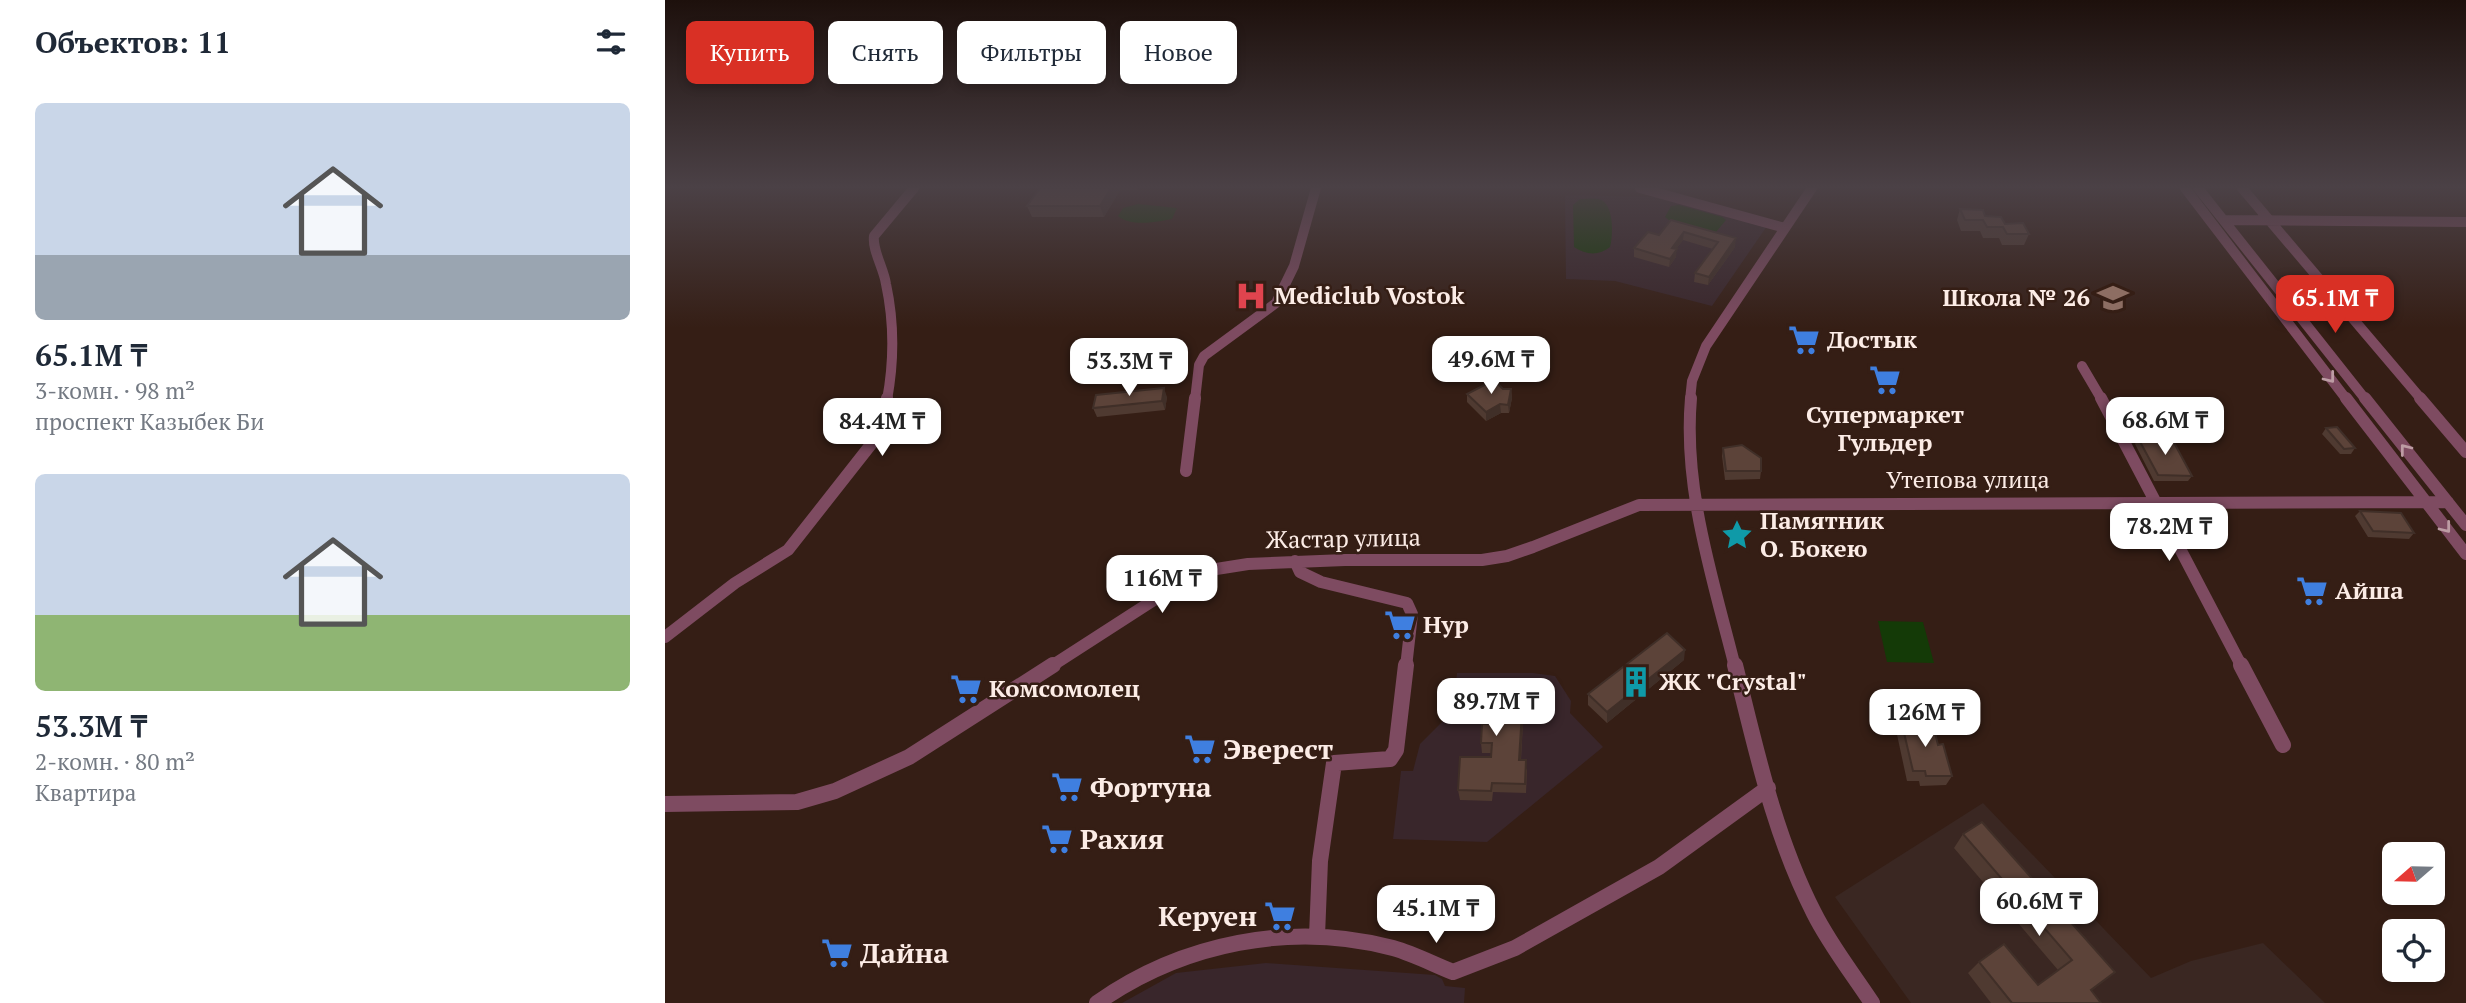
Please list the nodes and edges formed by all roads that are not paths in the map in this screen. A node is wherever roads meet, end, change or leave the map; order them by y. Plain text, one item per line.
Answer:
1 (875, 235) edge
2 (1303, 235) edge
3 (1780, 235) edge
4 (2221, 235) edge
5 (2236, 235) edge
6 (2283, 235) edge
7 (2082, 366) dead end
8 (2466, 452) edge
9 (1187, 471) dead end
10 (2426, 502) junction
11 (2448, 502) junction
12 (1697, 503) junction
13 (2156, 503) junction
14 (2466, 525) edge
15 (2466, 554) edge
16 (1295, 561) junction
17 (665, 637) edge
18 (2283, 745) dead end
19 (1767, 788) junction
20 (665, 804) edge
21 (1317, 936) junction
22 (1097, 1003) edge
23 (1872, 1003) edge

1 - 17 street
2 - 9 street
3 - 12 street
4 -> 10 street
11 -> 5 street
6 - 8 street
7 - 13 street
10 - 11 street, Утепова улица
10 - 13 street, Утепова улица
10 -> 15 street
11 - 14 street
12 - 13 street, Утепова улица
12 - 16 street, Жастар улица
12 - 19 street
13 - 18 street
16 - 20 street, Жастар улица
16 - 21 street
19 - 21 street
19 - 23 street
21 - 22 street

